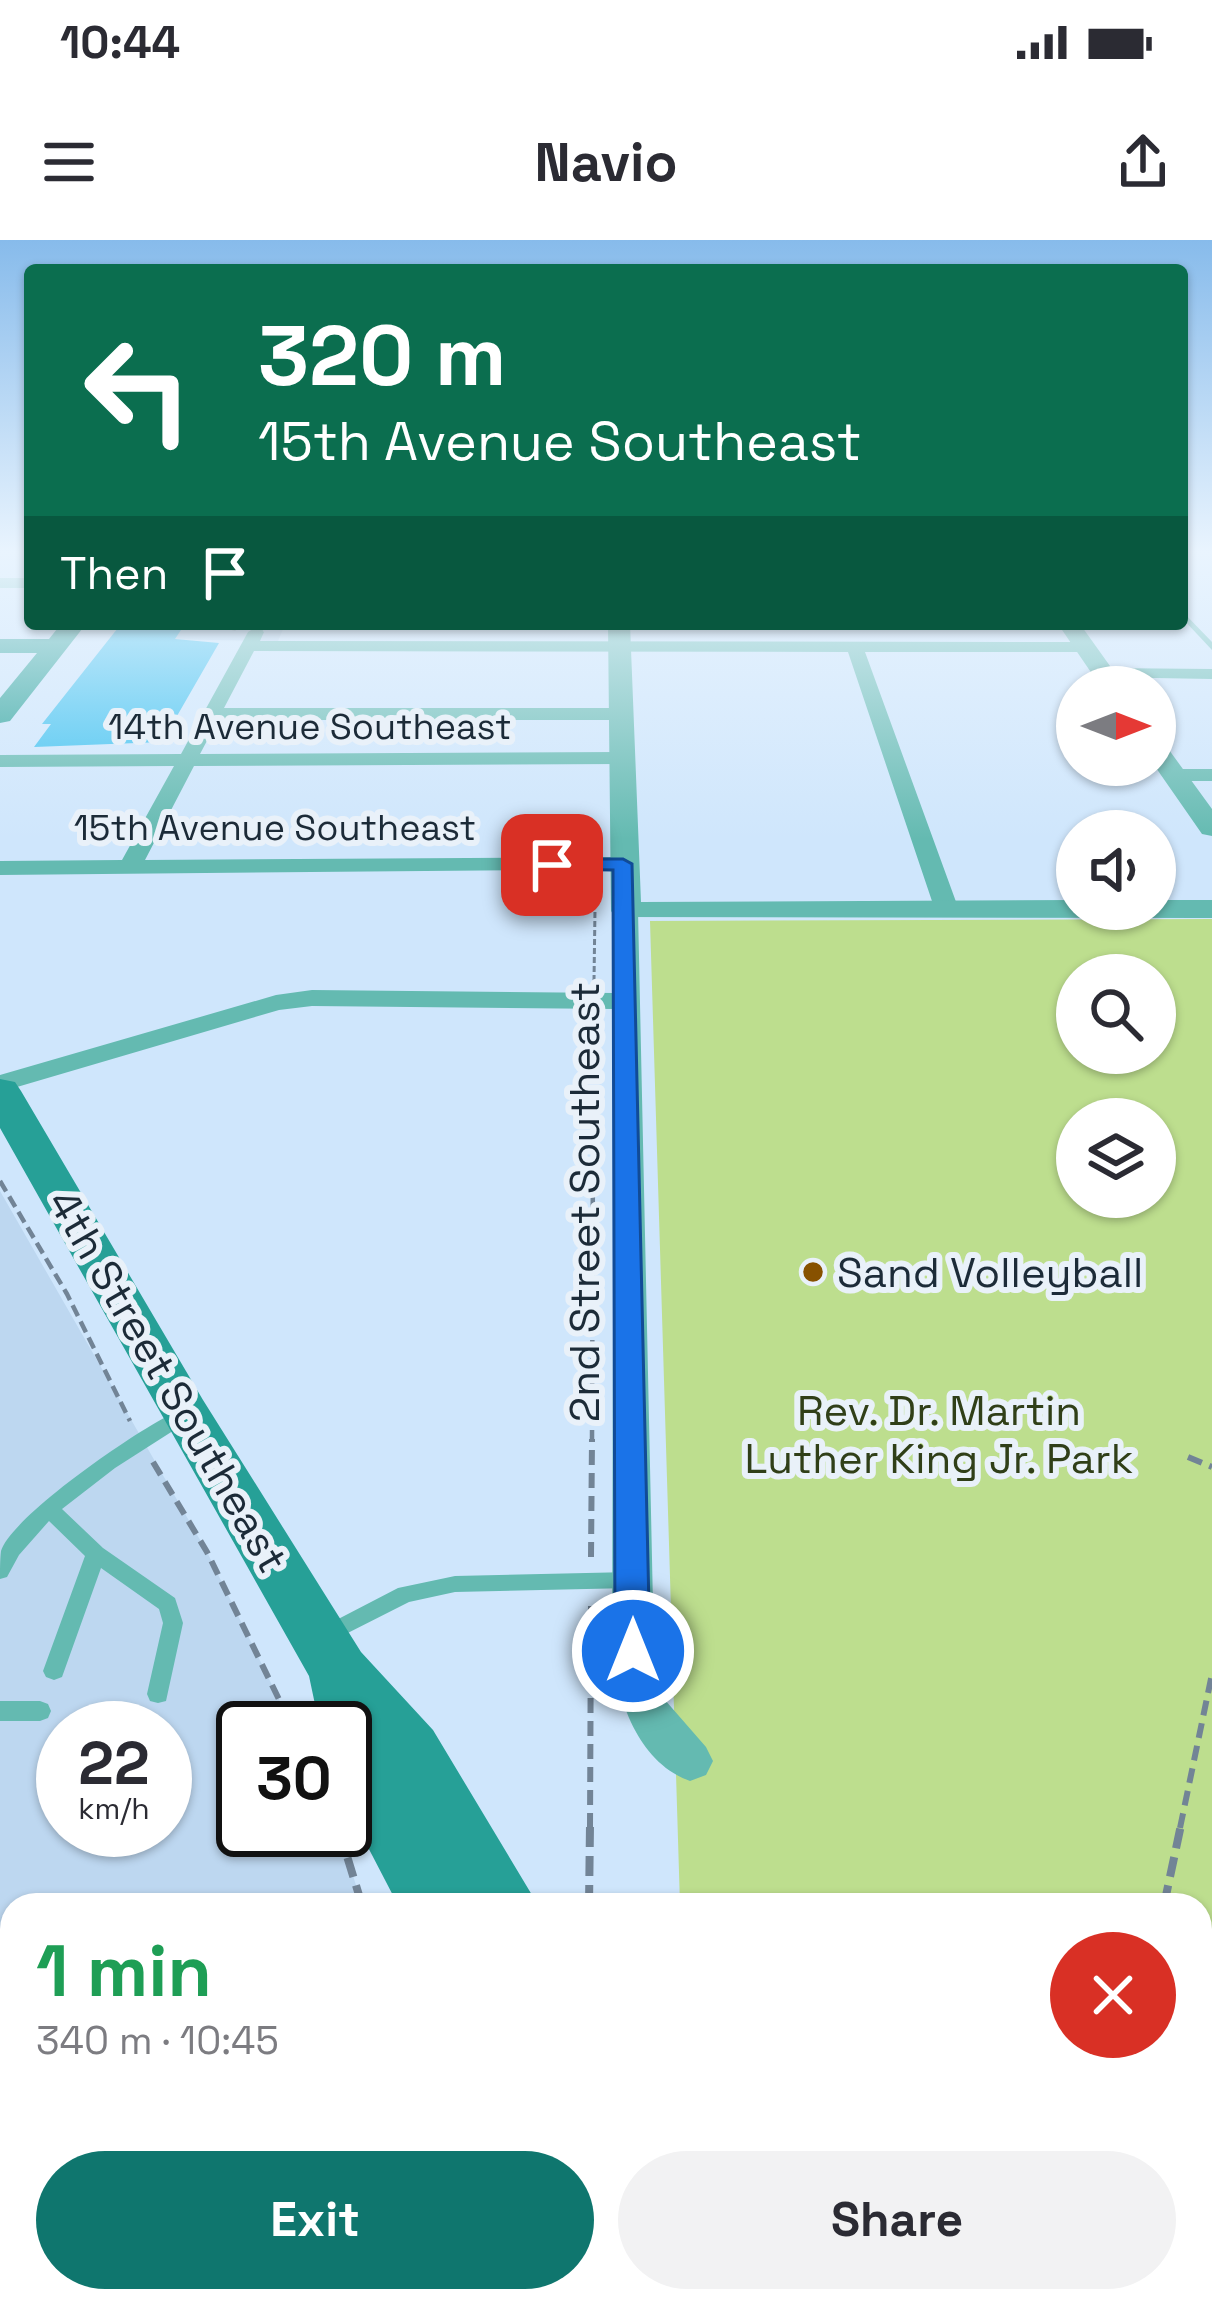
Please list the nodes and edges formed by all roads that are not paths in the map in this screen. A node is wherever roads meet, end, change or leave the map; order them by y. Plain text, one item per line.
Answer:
1 (56, 646) edge
2 (246, 646) edge
3 (619, 646) edge
4 (830, 646) edge
5 (855, 647) junction
6 (1086, 647) joint
7 (1099, 666) edge
8 (1212, 674) edge
9 (1176, 676) edge
10 (3, 707) edge
11 (211, 714) junction
12 (618, 714) junction
13 (621, 758) junction
14 (187, 760) junction
15 (0, 761) edge
16 (1176, 775) edge
17 (1212, 776) edge
18 (1176, 778) edge
19 (1212, 828) edge
20 (623, 864) junction
21 (130, 867) junction
22 (0, 868) edge
23 (611, 905) junction
24 (1212, 909) edge
25 (947, 910) junction
26 (628, 1000) junction
27 (0, 1087) edge
28 (184, 1414) junction
29 (52, 1511) junction
30 (96, 1554) junction
31 (0, 1571) edge
32 (632, 1580) junction
33 (329, 1655) junction
34 (54, 1671) dead end
35 (158, 1694) dead end
36 (36, 1711) edge
37 (0, 1712) edge
38 (690, 1761) dead end
39 (429, 1893) edge
40 (495, 1893) edge

1 - 10 main road
2 - 11 street
3 - 12 street, 2nd Street Southeast
4 - 5 street
5 - 6 street
5 - 25 street
6 - 7 street
8 - 9 street
11 - 12 street
11 - 14 street
12 - 13 street, 2nd Street Southeast
13 - 14 street, 14th Avenue Southeast
13 - 20 street, 2nd Street Southeast
14 - 15 street, 14th Avenue Southeast
14 - 21 street
16 - 17 street
18 - 19 street
20 - 21 street, 15th Avenue Southeast
20 - 23 street, 2nd Street Southeast
21 - 22 street, 15th Avenue Southeast
23 - 25 street
23 - 26 street, 2nd Street Southeast
24 - 25 street
26 - 27 street
26 - 32 street, 2nd Street Southeast
27 - 28 main road, 4th Street Southeast
28 - 29 lane
28 - 33 main road, 4th Street Southeast
29 - 30 lane
29 - 31 lane
30 - 34 lane
30 - 35 lane
32 - 33 lane
32 - 38 street, 2nd Street Southeast
33 - 39 main road, 4th Street Southeast
33 - 40 main road, 4th Street Southeast
36 - 37 lane

